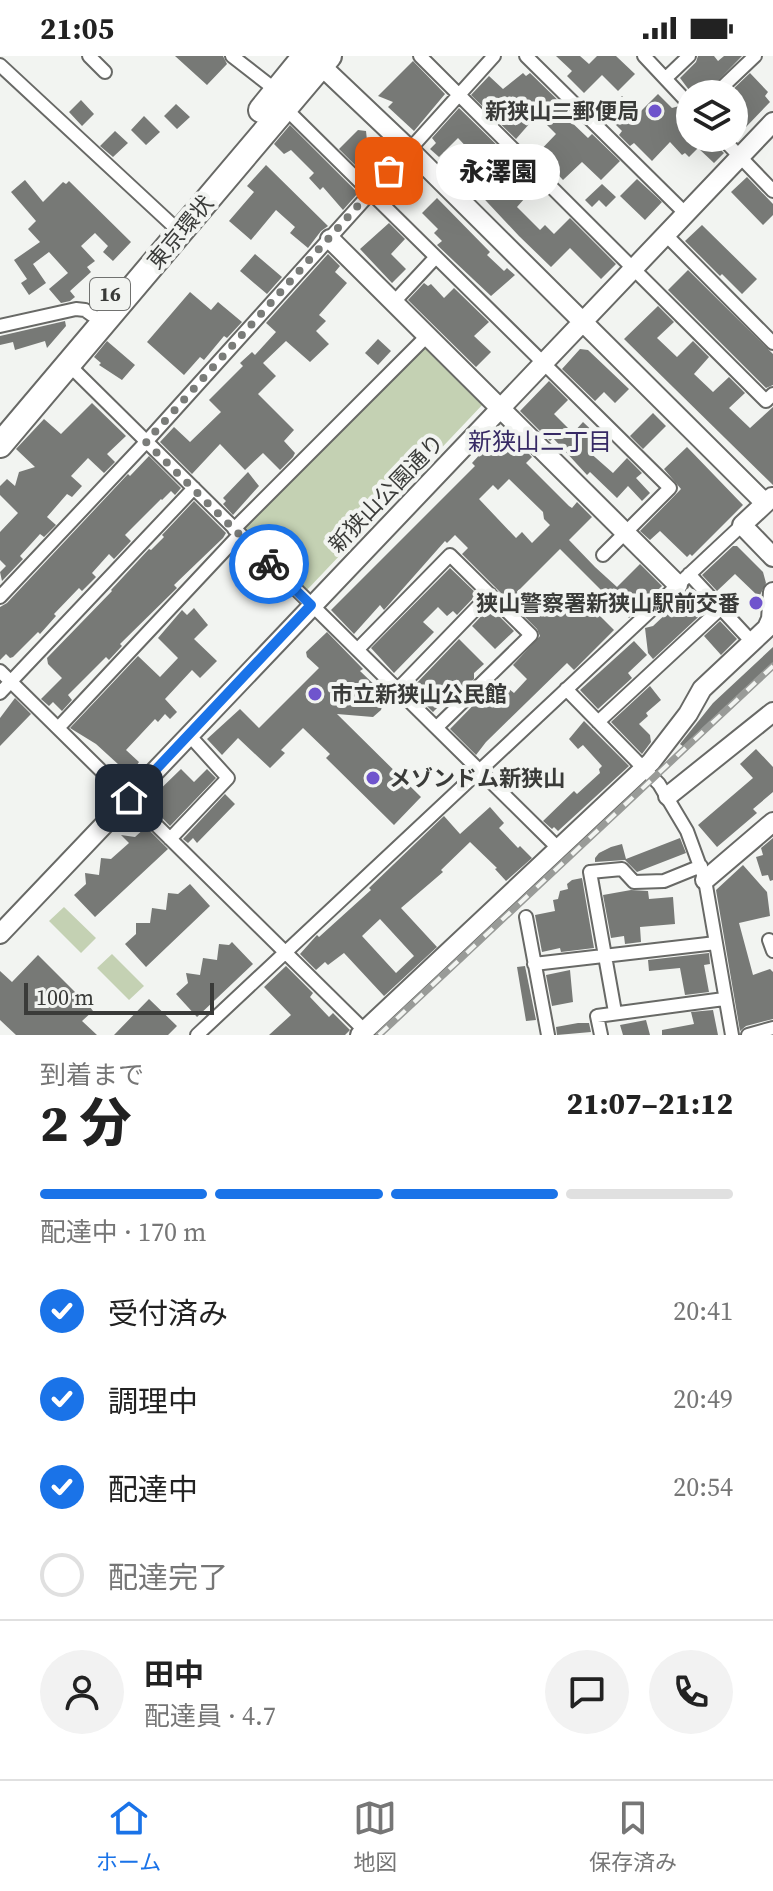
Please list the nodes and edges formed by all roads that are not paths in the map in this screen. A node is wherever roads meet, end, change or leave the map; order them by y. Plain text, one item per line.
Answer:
1 (89, 56) edge
2 (232, 56) edge
3 (420, 56) edge
4 (494, 56) edge
5 (526, 56) edge
6 (644, 56) edge
7 (689, 56) edge
8 (755, 56) edge
9 (316, 58) edge
10 (0, 65) edge
11 (105, 72) dead end
12 (666, 78) junction
13 (730, 80) edge
14 (676, 89) edge
15 (459, 95) junction
16 (281, 99) junction
17 (773, 122) edge
18 (410, 150) junction
19 (735, 152) edge
20 (740, 157) junction
21 (773, 191) edge
22 (369, 192) junction
23 (686, 214) junction
24 (175, 228) junction
25 (666, 235) junction
26 (330, 239) junction
27 (435, 258) junction
28 (635, 268) junction
29 (394, 302) junction
30 (92, 315) junction
31 (583, 323) junction
32 (0, 326) edge
33 (427, 336) junction
34 (773, 343) edge
35 (545, 363) junction
36 (68, 364) junction
37 (773, 394) edge
38 (502, 408) junction
39 (0, 423) edge
40 (146, 442) junction
41 (0, 445) edge
42 (194, 488) junction
43 (769, 500) edge
44 (742, 525) junction
45 (237, 532) junction
46 (626, 532) junction
47 (603, 555) dead end
48 (773, 557) edge
49 (683, 580) junction
50 (773, 592) edge
51 (490, 594) junction
52 (0, 597) edge
53 (311, 605) junction
54 (720, 609) junction
55 (752, 642) junction
56 (358, 649) junction
57 (0, 671) edge
58 (11, 681) junction
59 (398, 689) junction
60 (566, 689) junction
61 (0, 693) edge
62 (773, 712) edge
63 (598, 722) junction
64 (59, 727) junction
65 (437, 727) junction
66 (189, 735) junction
67 (644, 769) junction
68 (480, 771) junction
69 (668, 796) junction
70 (129, 798) junction
71 (773, 822) edge
72 (170, 839) junction
73 (559, 849) junction
74 (703, 873) junction
75 (526, 917) dead end
76 (0, 934) edge
77 (716, 943) junction
78 (286, 952) junction
79 (604, 956) junction
80 (534, 964) junction
81 (724, 999) junction
82 (615, 1012) junction
83 (773, 1028) edge
84 (362, 1033) edge
85 (197, 1035) edge
86 (548, 1035) edge
87 (601, 1035) edge
88 (732, 1035) edge
89 (748, 1035) edge

1 - 11 street
2 - 16 street
3 - 15 street
4 - 15 street
5 - 23 street
6 - 12 street
7 - 12 street
8 - 13 street
9 - 16 highway, 東京環状 / 16
9 - 18 street
10 - 24 street
12 - 14 street
15 - 18 street
15 - 28 street
16 - 22 street
16 - 24 highway, 東京環状 / 16
17 - 20 street, 新狭山公園通り
18 - 22 street
18 - 31 street
19 - 20 street
20 - 21 street
20 - 23 street, 新狭山公園通り
22 - 26 street
22 - 27 street
23 - 25 street, 新狭山公園通り
24 - 30 highway, 東京環状 / 16
24 - 36 highway, 東京環状 / 16
25 - 28 street, 新狭山公園通り
25 - 34 street
26 - 29 street
26 - 40 street
27 - 29 street
27 - 35 street
28 - 31 street, 新狭山公園通り
28 - 37 street
29 - 33 street
30 - 32 street
30 - 39 highway, 東京環状 / 16
31 - 35 street, 新狭山公園通り
31 - 43 street
33 - 38 street
33 - 45 street
35 - 38 street, 新狭山公園通り
35 - 46 street
36 - 40 street
36 - 41 highway, 東京環状 / 16
38 - 46 street
38 - 53 street, 新狭山公園通り
40 - 42 street
40 - 52 street
42 - 45 street
42 - 58 street
43 - 44 street
44 - 48 street
44 - 49 street
45 - 53 street
45 - 64 street
46 - 47 street
46 - 49 street
49 - 54 street
49 - 60 street
50 - 55 street
51 - 56 street
51 - 59 street
51 - 65 street
53 - 56 street
53 - 66 street, 新狭山公園通り
54 - 55 street
54 - 63 street
55 - 67 street
56 - 59 street
57 - 58 street
58 - 61 street
58 - 64 street
59 - 65 street
60 - 63 street
60 - 68 street
62 - 69 street
63 - 67 street
64 - 70 street
65 - 68 street
66 - 70 street, 新狭山公園通り
66 - 72 street
67 - 69 street
67 - 73 street
68 - 73 street
68 - 78 street
69 - 74 street
70 - 72 street
70 - 76 street, 新狭山公園通り
71 - 74 street
72 - 78 street
73 - 84 street
74 - 77 street
74 - 79 street
75 - 80 street
77 - 79 street
77 - 81 street
78 - 84 street
78 - 85 street
79 - 80 street
79 - 82 street
80 - 86 street
81 - 82 street
81 - 88 street
82 - 87 street
83 - 89 street

